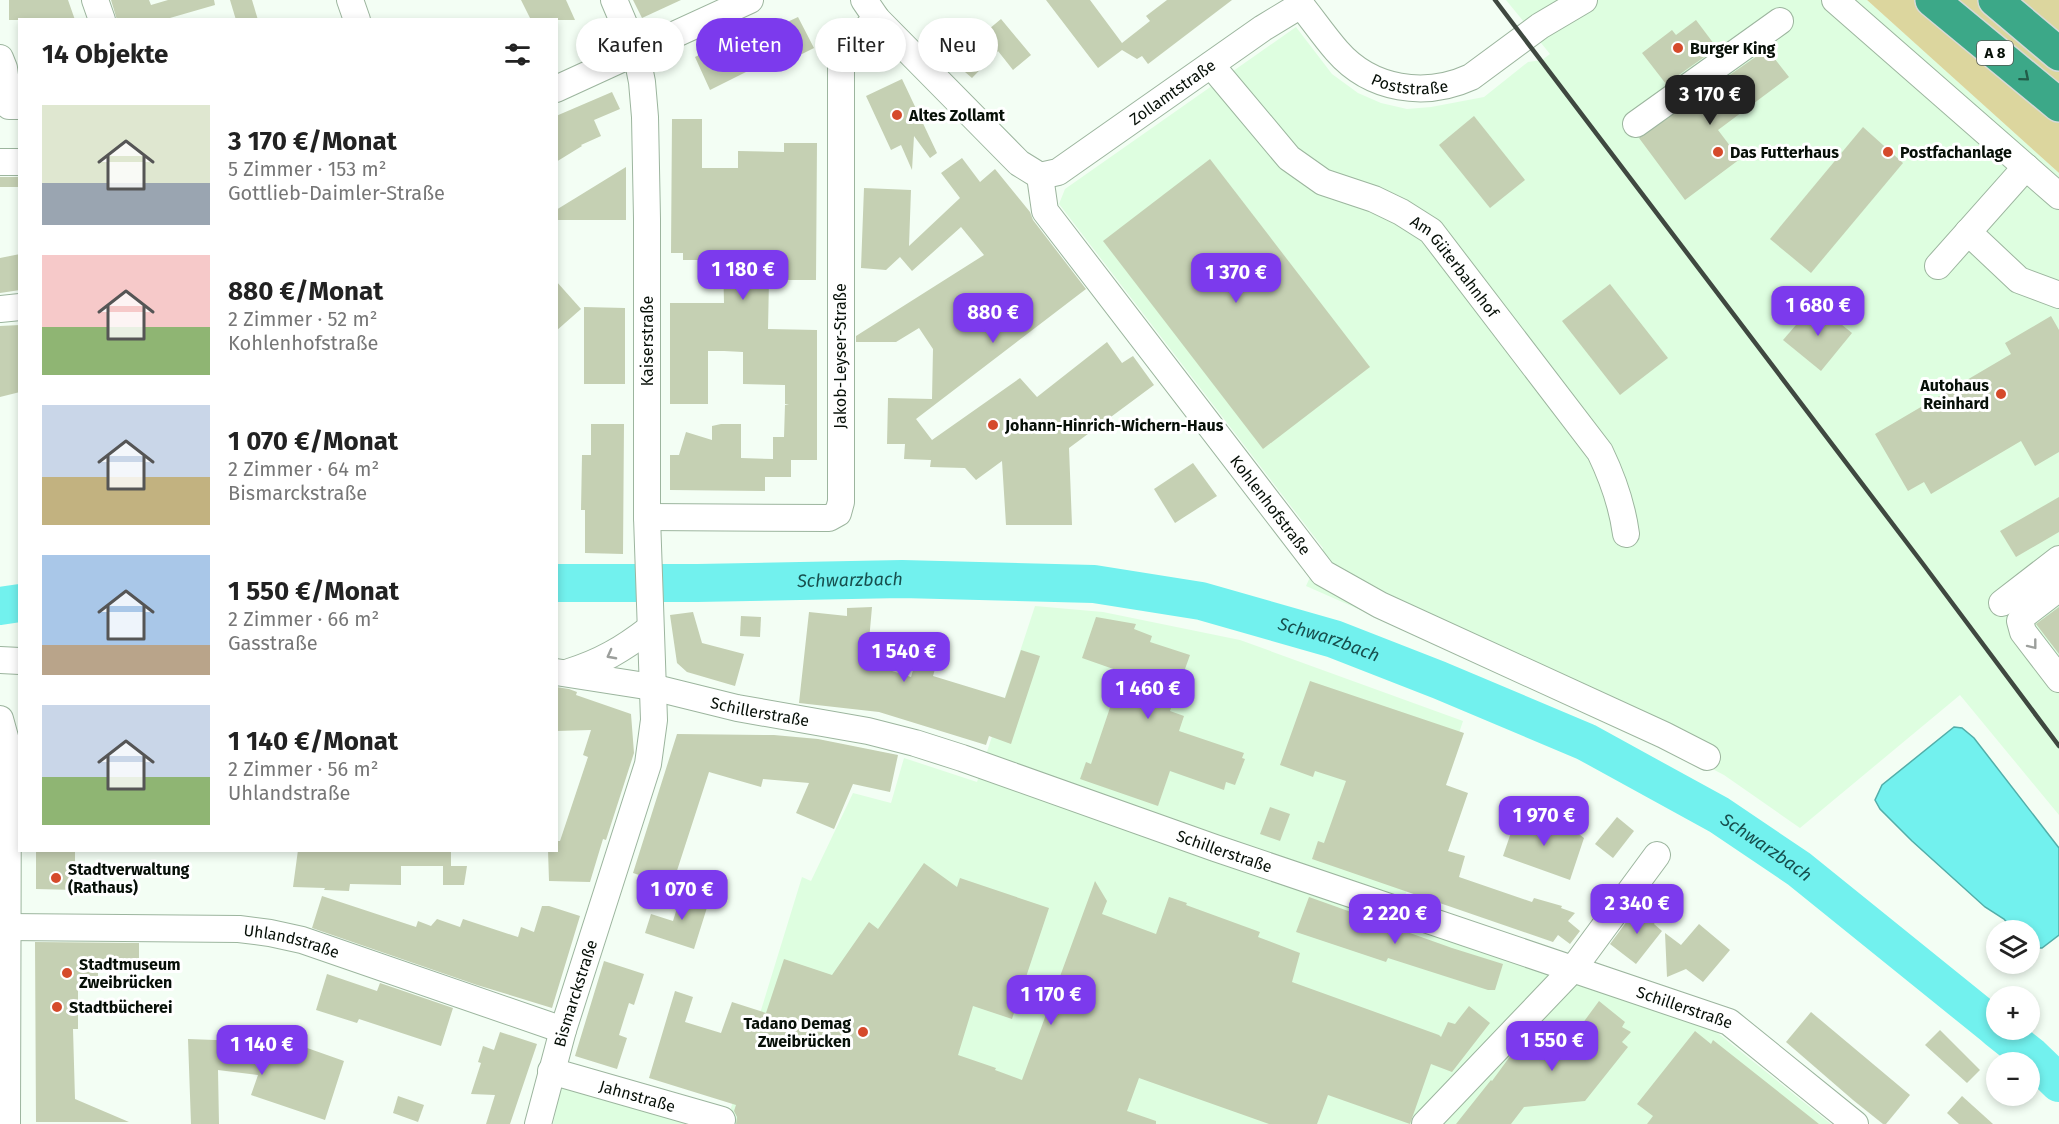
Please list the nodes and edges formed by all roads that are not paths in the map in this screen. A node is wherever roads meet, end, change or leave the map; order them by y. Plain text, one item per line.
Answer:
1 (95, 0) edge
2 (350, 0) edge
3 (614, 0) edge
4 (750, 0) edge
5 (1567, 0) edge
6 (1584, 0) edge
7 (1835, 0) edge
8 (1932, 0) edge
9 (1995, 0) edge
10 (1299, 2) edge
11 (870, 10) edge
12 (101, 18) edge
13 (356, 18) edge
14 (622, 18) edge
15 (1780, 21) dead end
16 (1540, 26) junction
17 (684, 30) edge
18 (2059, 54) edge
19 (0, 58) edge
20 (1211, 65) junction
21 (593, 72) edge
22 (640, 72) edge
23 (558, 88) edge
24 (2059, 105) edge
25 (14, 106) edge
26 (1636, 124) dead end
27 (0, 162) edge
28 (18, 162) edge
29 (2026, 167) junction
30 (1040, 176) junction
31 (2059, 196) edge
32 (1968, 232) junction
33 (1938, 266) dead end
34 (2059, 295) edge
35 (18, 307) edge
36 (0, 309) edge
37 (647, 517) junction
38 (1626, 534) dead end
39 (2059, 559) edge
40 (2059, 588) edge
41 (2002, 603) dead end
42 (650, 626) junction
43 (0, 660) edge
44 (18, 661) edge
45 (563, 672) edge
46 (2059, 679) edge
47 (652, 687) junction
48 (1, 729) edge
49 (1707, 757) dead end
50 (1657, 855) dead end
51 (7, 927) junction
52 (1574, 969) junction
53 (563, 1030) junction
54 (551, 1071) junction
55 (722, 1120) dead end
56 (7, 1124) edge
57 (538, 1124) edge
58 (1425, 1124) edge
59 (1855, 1124) edge

1 - 12 street
2 - 13 street
3 - 14 street, Kaiserstraße
4 - 17 street
5 - 16 street, Poststraße
6 - 16 street, Poststraße
7 - 29 street
8 -> 24 highway, A 8
9 - 18 highway, A 8
10 - 16 street, Poststraße
10 - 20 street, Zollamtstraße
11 - 30 street
11 - 37 street, Jakob-Leyser-Straße
15 - 26 street
19 - 25 street
20 - 30 street, Zollamtstraße
20 - 38 street, Am Güterbahnhof
21 - 23 street
22 - 37 street, Kaiserstraße
27 - 28 street
29 - 31 street
29 - 32 street
30 - 49 street, Kohlenhofstraße
32 - 33 street
32 - 34 street
35 - 36 street
37 - 42 street, Kaiserstraße
39 - 41 street
40 -> 46 street
42 -> 45 street
42 - 47 street, Kaiserstraße
43 - 44 street
45 - 47 street, Schillerstraße
47 - 52 street, Schillerstraße
47 - 53 street, Bismarckstraße
48 - 51 street
50 - 52 street
51 - 53 street, Uhlandstraße
51 - 56 street
52 - 58 street
52 - 59 street, Schillerstraße
53 - 54 street, Bismarckstraße
54 - 55 street, Jahnstraße
54 - 57 street, Bismarckstraße

